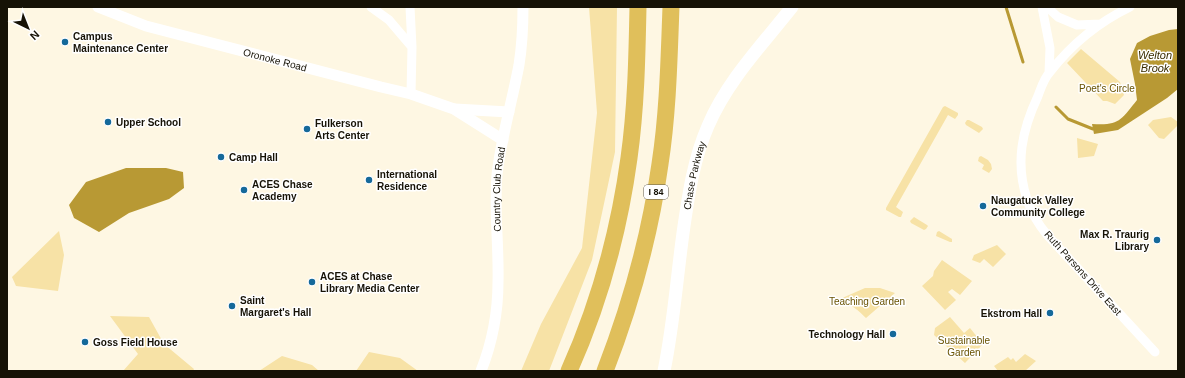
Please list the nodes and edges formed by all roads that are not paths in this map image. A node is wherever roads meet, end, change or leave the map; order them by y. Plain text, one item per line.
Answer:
1 (98, 7) edge
2 (371, 7) edge
3 (410, 7) edge
4 (523, 7) edge
5 (638, 7) edge
6 (671, 7) edge
7 (792, 7) edge
8 (1042, 7) edge
9 (1047, 7) edge
10 (1130, 7) edge
11 (1100, 24) junction
12 (412, 47) junction
13 (1049, 73) junction
14 (411, 94) junction
15 (454, 109) junction
16 (509, 112) junction
17 (503, 140) junction
18 (1155, 352) dead end
19 (570, 369) edge
20 (481, 371) edge
21 (605, 371) edge
22 (664, 371) edge

1 - 14 street, Oronoke Road
2 - 12 street
3 - 12 street
4 - 16 street, Country Club Road
5 - 19 highway
6 - 21 highway, I 84
7 - 22 main road, Chase Parkway
8 - 13 street
9 - 11 street
10 - 11 street
11 - 13 street
12 - 14 street
13 - 18 street, Ruth Parsons Drive East
14 - 15 street, Oronoke Road
15 - 16 street, Oronoke Road
15 - 17 street, Oronoke Road
16 - 17 street, Country Club Road
17 - 20 street, Country Club Road

